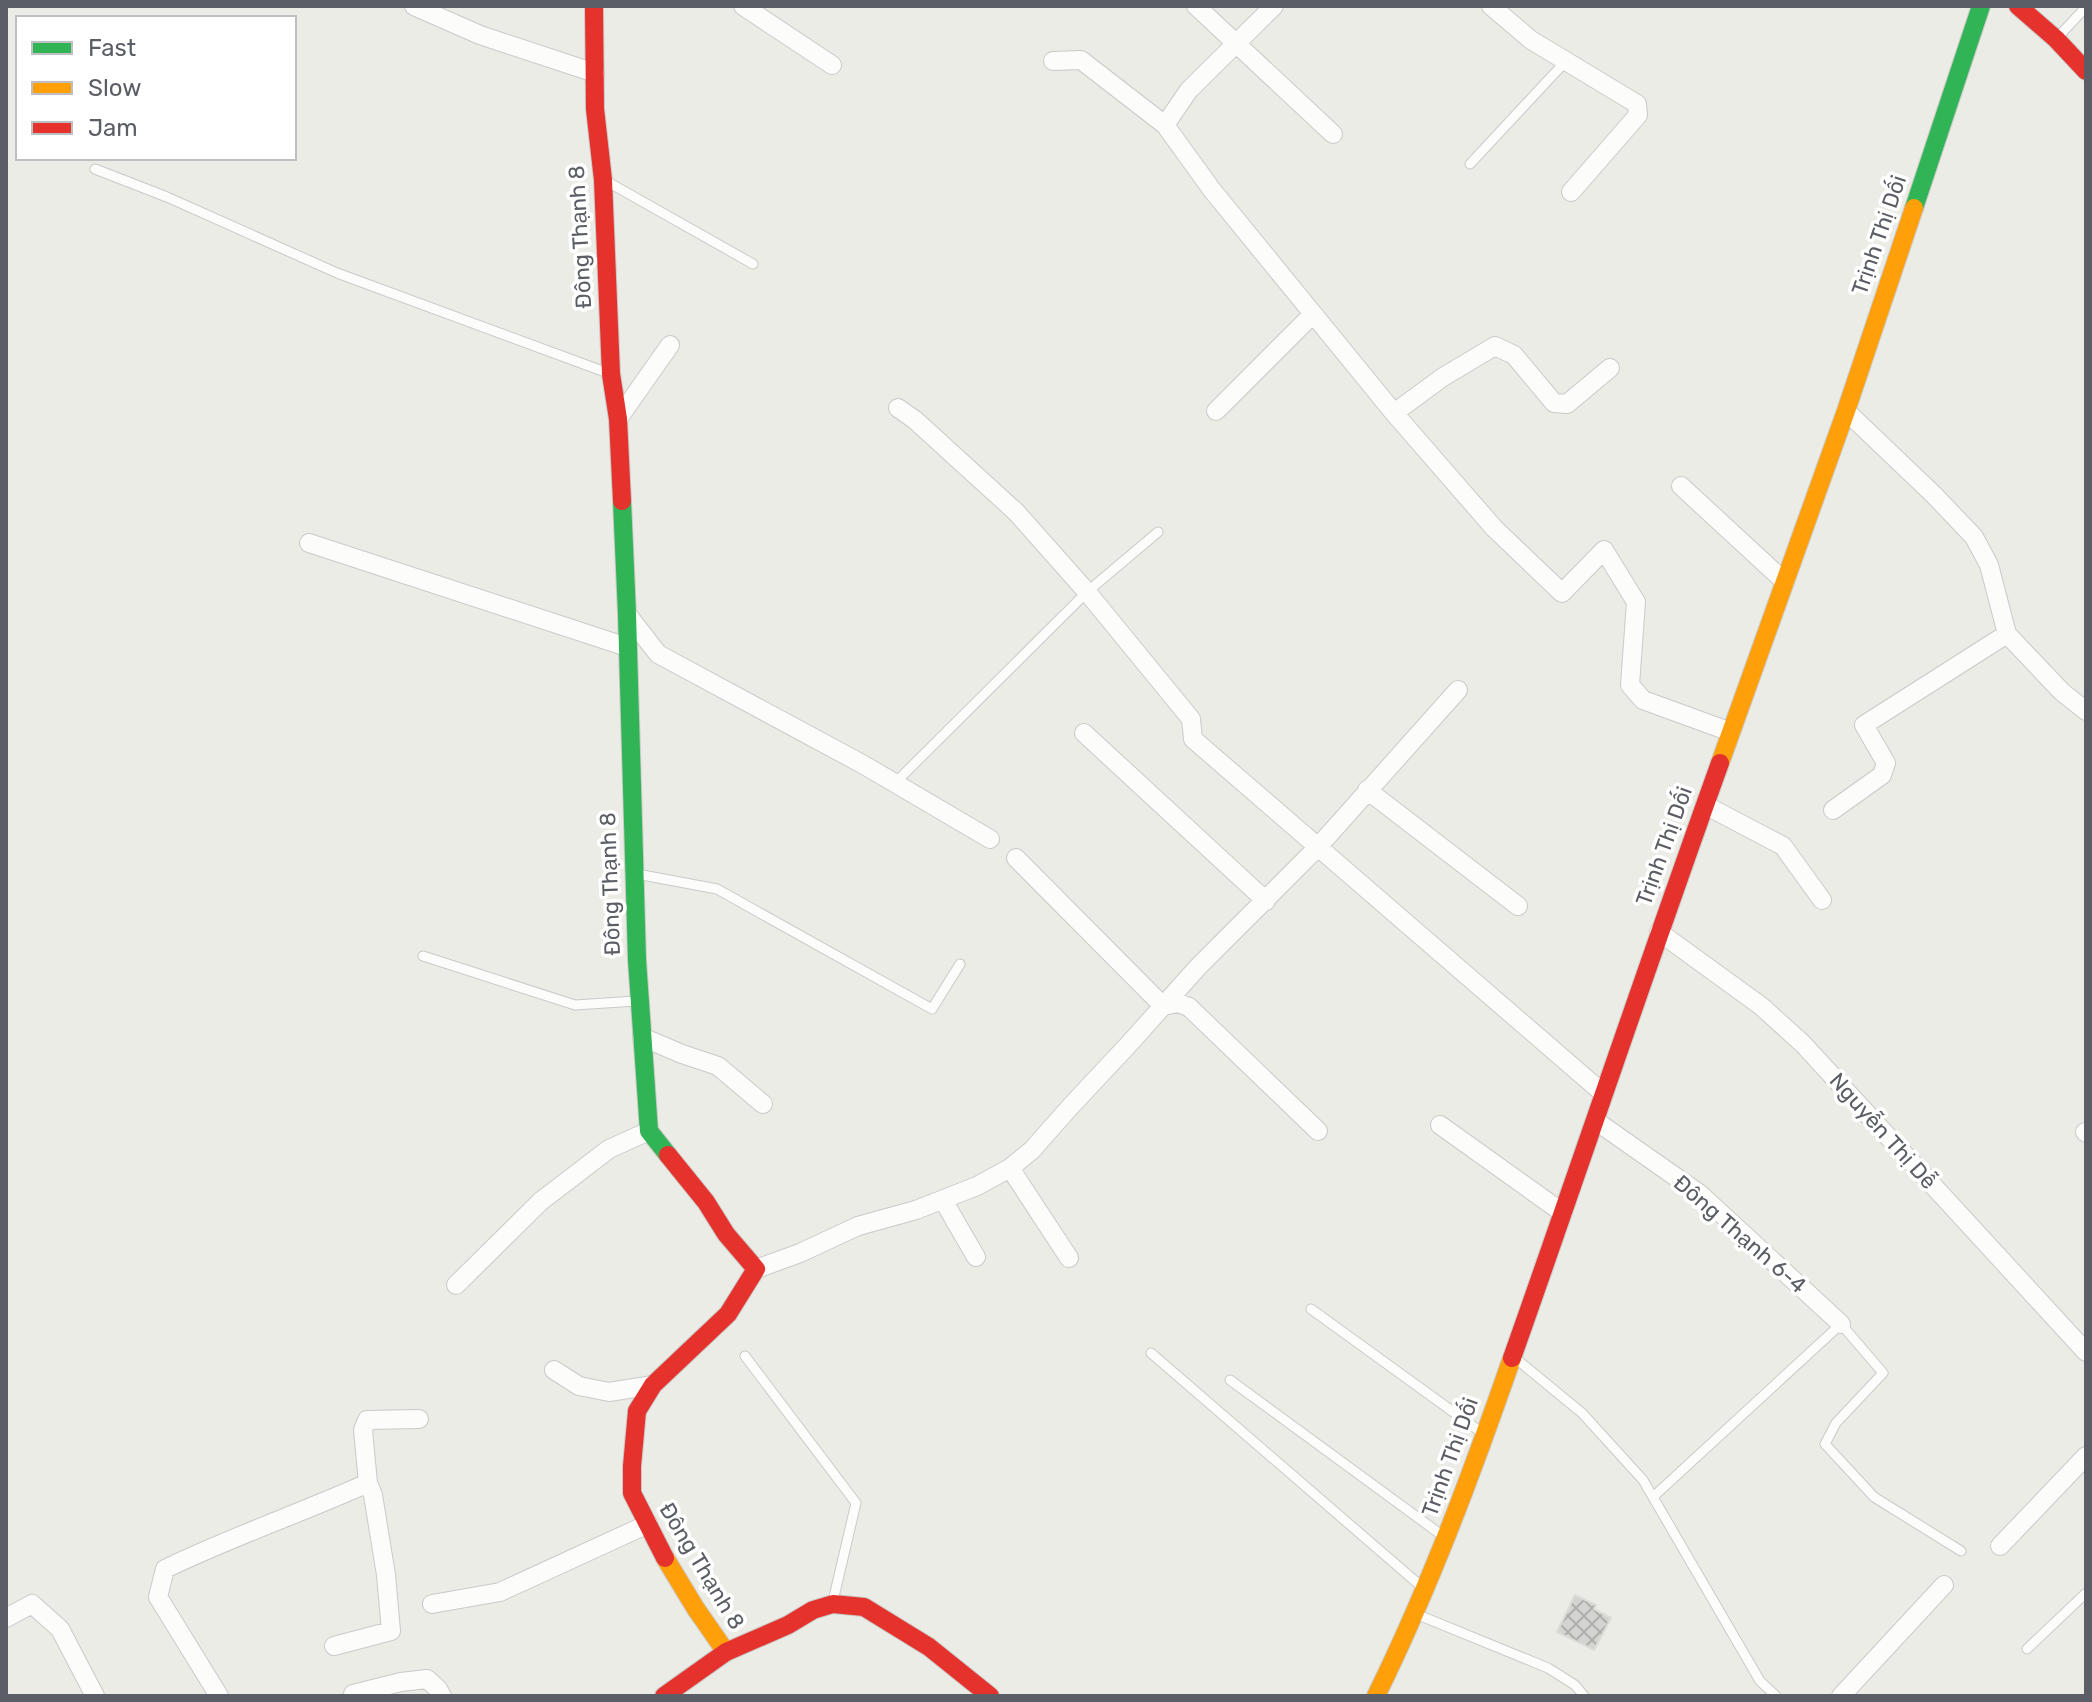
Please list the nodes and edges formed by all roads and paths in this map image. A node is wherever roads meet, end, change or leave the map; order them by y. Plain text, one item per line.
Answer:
1 (414, 6) edge
2 (594, 6) edge
3 (743, 6) edge
4 (1196, 6) edge
5 (1274, 6) edge
6 (1491, 6) edge
7 (1981, 6) edge
8 (2086, 7) edge
9 (2029, 12) edge
10 (2056, 39) junction
11 (1237, 42) junction
12 (1053, 61) dead end
13 (1566, 61) junction
14 (832, 65) dead end
15 (2086, 71) edge
16 (595, 73) junction
17 (1165, 125) junction
18 (1333, 134) dead end
19 (1470, 164) dead end
20 (95, 169) dead end
21 (603, 180) junction
22 (1571, 192) dead end
23 (753, 264) dead end
24 (1312, 315) junction
25 (670, 345) dead end
26 (1610, 368) dead end
27 (611, 374) junction
28 (898, 408) dead end
29 (1216, 411) dead end
30 (1846, 411) junction
31 (1394, 413) junction
32 (618, 419) junction
33 (1681, 486) dead end
34 (1158, 532) dead end
35 (309, 543) dead end
36 (1785, 582) junction
37 (1087, 592) junction
38 (627, 614) junction
39 (2007, 634) junction
40 (627, 647) junction
41 (1458, 690) dead end
42 (2086, 711) edge
43 (1731, 732) junction
44 (1084, 733) dead end
45 (895, 783) junction
46 (1367, 790) junction
47 (1705, 805) junction
48 (1833, 810) dead end
49 (990, 839) dead end
50 (1317, 848) junction
51 (1016, 858) dead end
52 (634, 874) junction
53 (1822, 900) dead end
54 (1266, 901) junction
55 (1518, 906) dead end
56 (1659, 932) junction
57 (423, 956) dead end
58 (960, 964) dead end
59 (640, 1000) junction
60 (1163, 1006) junction
61 (642, 1037) junction
62 (1604, 1094) junction
63 (763, 1104) dead end
64 (1596, 1121) junction
65 (1440, 1125) dead end
66 (649, 1131) junction
67 (1318, 1131) dead end
68 (1010, 1168) junction
69 (943, 1200) junction
70 (1563, 1213) junction
71 (976, 1257) dead end
72 (1069, 1258) dead end
73 (756, 1269) junction
74 (456, 1285) dead end
75 (1311, 1309) dead end
76 (1841, 1324) junction
77 (2086, 1352) edge
78 (1151, 1353) dead end
79 (745, 1356) dead end
80 (1513, 1357) junction
81 (554, 1370) dead end
82 (1230, 1380) dead end
83 (653, 1385) junction
84 (419, 1419) dead end
85 (1484, 1434) junction
86 (2086, 1456) edge
87 (368, 1483) junction
88 (1653, 1497) junction
89 (648, 1524) junction
90 (1446, 1538) junction
91 (2000, 1546) dead end
92 (1961, 1551) dead end
93 (1944, 1585) dead end
94 (1425, 1589) junction
95 (2086, 1593) edge
96 (432, 1604) dead end
97 (833, 1604) junction
98 (1415, 1613) junction
99 (6, 1618) edge
100 (334, 1646) dead end
101 (2027, 1649) dead end
102 (726, 1652) junction
103 (689, 1689) edge
104 (353, 1694) dead end
105 (95, 1696) edge
106 (219, 1696) edge
107 (442, 1696) edge
108 (664, 1696) edge
109 (988, 1696) edge
110 (1376, 1696) edge
111 (1584, 1696) edge
112 (1776, 1696) edge
113 (1841, 1696) edge

1 - 16 street
2 - 16 street, Đông Thạnh 8
3 - 14 street
4 - 11 street
5 - 11 street
6 - 13 street
7 - 30 street, Trịnh Thị Dối
8 - 10 lane
9 - 10 street
10 - 15 street
11 - 17 street
11 - 18 street
12 - 17 street
13 - 19 lane
13 - 22 street
16 - 21 street, Đông Thạnh 8
17 - 24 street
20 - 27 lane
21 - 23 lane
21 - 27 street, Đông Thạnh 8
24 - 29 street
24 - 31 street
25 - 32 street
26 - 31 street
27 - 32 street, Đông Thạnh 8
28 - 37 street
30 - 36 street, Trịnh Thị Dối
30 - 39 street
31 - 43 street
32 - 38 street, Đông Thạnh 8
33 - 36 street
34 - 37 lane
35 - 40 street
36 - 43 street, Trịnh Thị Dối
37 - 45 lane
37 - 50 street
38 - 40 street, Đông Thạnh 8
38 - 45 street
39 - 42 street
39 - 48 street
40 - 52 street, Đông Thạnh 8
41 - 46 street
43 - 47 street, Trịnh Thị Dối
44 - 54 street
45 - 49 street
46 - 50 street
46 - 55 street
47 - 53 street
47 - 56 street, Trịnh Thị Dối
50 - 54 street
50 - 62 street
51 - 60 street
52 - 58 lane
52 - 59 street, Đông Thạnh 8
54 - 60 street
56 - 62 street, Trịnh Thị Dối
56 - 77 street, Nguyễn Thị Dễ
57 - 59 lane
59 - 61 street, Đông Thạnh 8
60 - 67 street
60 - 68 street
61 - 63 street
61 - 66 street, Đông Thạnh 8
62 - 64 street, Trịnh Thị Dối
64 - 70 street, Trịnh Thị Dối
64 - 76 street, Đông Thạnh 6-4
65 - 70 street
66 - 73 street
66 - 74 street
68 - 69 street
68 - 72 street
69 - 71 street
69 - 73 street
70 - 80 street, Trịnh Thị Dối
73 - 83 street, Đông Thạnh 8
75 - 85 lane
76 - 88 lane
76 - 92 lane
78 - 94 lane
79 - 97 lane
80 - 85 street, Trịnh Thị Dối
80 - 88 lane
81 - 83 street
82 - 90 lane
83 - 89 street, Đông Thạnh 8
84 - 87 street
85 - 90 street, Trịnh Thị Dối
86 - 91 street
87 - 100 street
87 - 106 street
88 - 112 lane
89 - 96 street
89 - 102 street, Đông Thạnh 8
90 - 94 street, Trịnh Thị Dối
93 - 113 street
94 - 98 street, Trịnh Thị Dối
95 - 101 lane
97 - 102 street
97 - 109 street
98 - 110 street, Trịnh Thị Dối
98 - 111 lane
99 - 105 street
102 - 103 street
103 - 108 street
104 - 107 street

